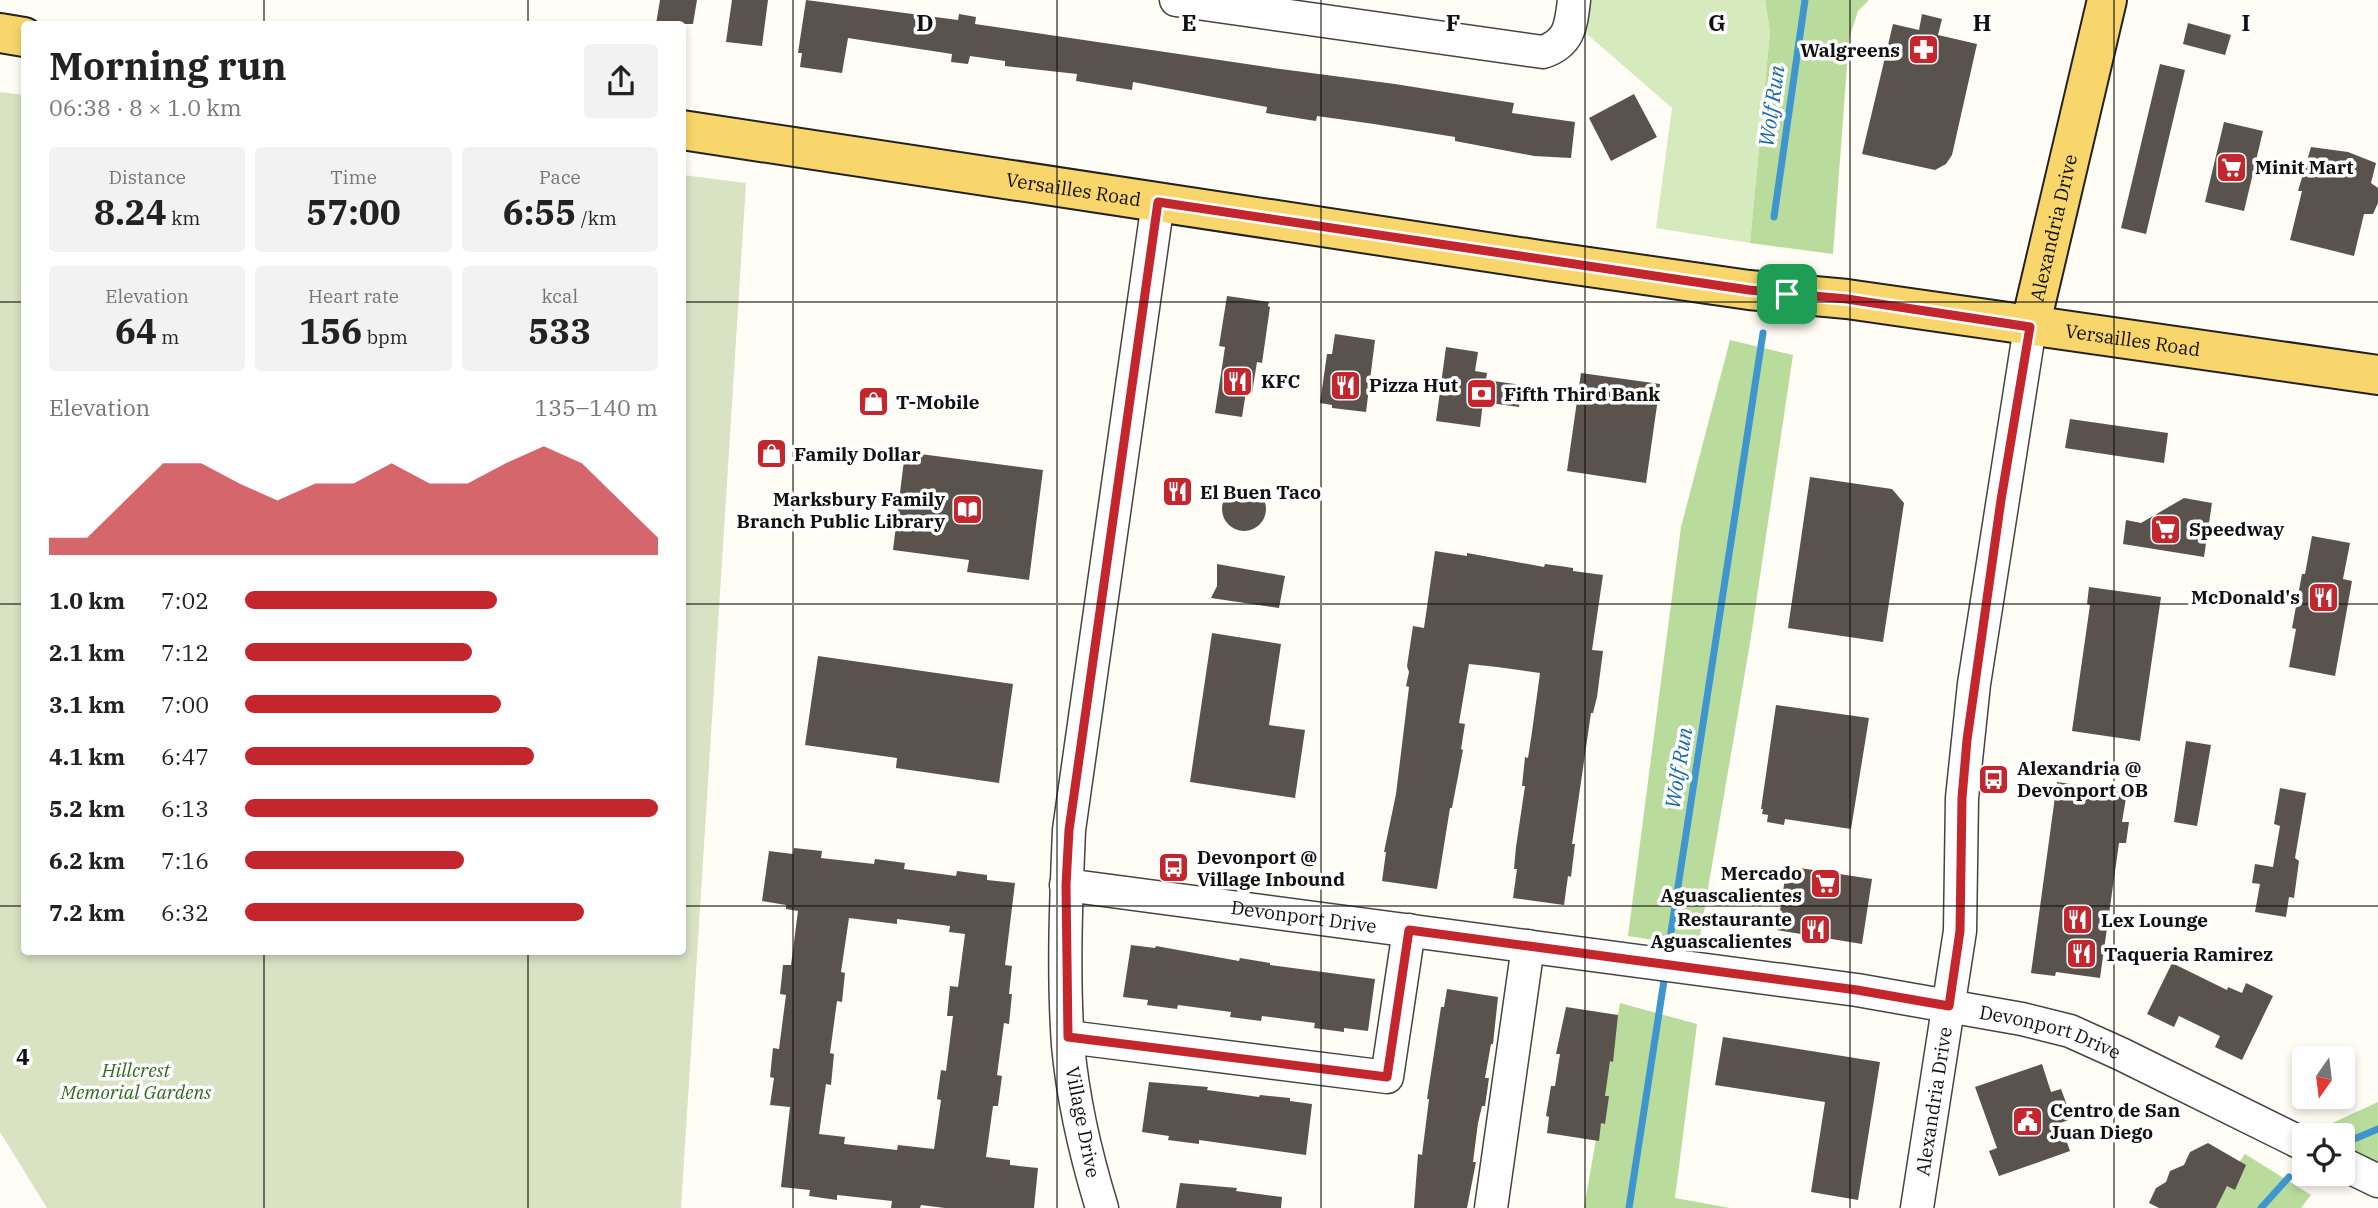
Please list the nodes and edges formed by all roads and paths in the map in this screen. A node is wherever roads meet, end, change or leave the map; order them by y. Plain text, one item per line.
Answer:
1 (1176, 0) edge
2 (1574, 0) edge
3 (2106, 0) edge
4 (0, 33) edge
5 (21, 36) edge
6 (686, 131) edge
7 (1158, 202) junction
8 (2030, 327) junction
9 (2378, 375) edge
10 (1066, 885) junction
11 (1409, 930) junction
12 (1528, 946) junction
13 (1949, 1006) junction
14 (1068, 1037) junction
15 (2292, 1139) edge
16 (2355, 1170) edge
17 (2378, 1181) edge
18 (1102, 1208) edge
19 (1491, 1208) edge
20 (1917, 1208) edge

1 - 2 street
3 - 8 main road, Alexandria Drive
4 - 5 main road
6 - 7 main road, Versailles Road
7 - 8 main road, Versailles Road
7 - 10 street, Village Drive
8 - 9 main road, Versailles Road
8 - 13 street, Alexandria Drive
10 - 11 street, Devonport Drive
10 - 14 street, Village Drive
11 - 12 street, Devonport Drive
11 - 14 street
12 - 13 street, Devonport Drive
12 - 19 street
13 - 15 street, Devonport Drive
13 - 20 street, Alexandria Drive
14 - 18 street, Village Drive
16 - 17 street

